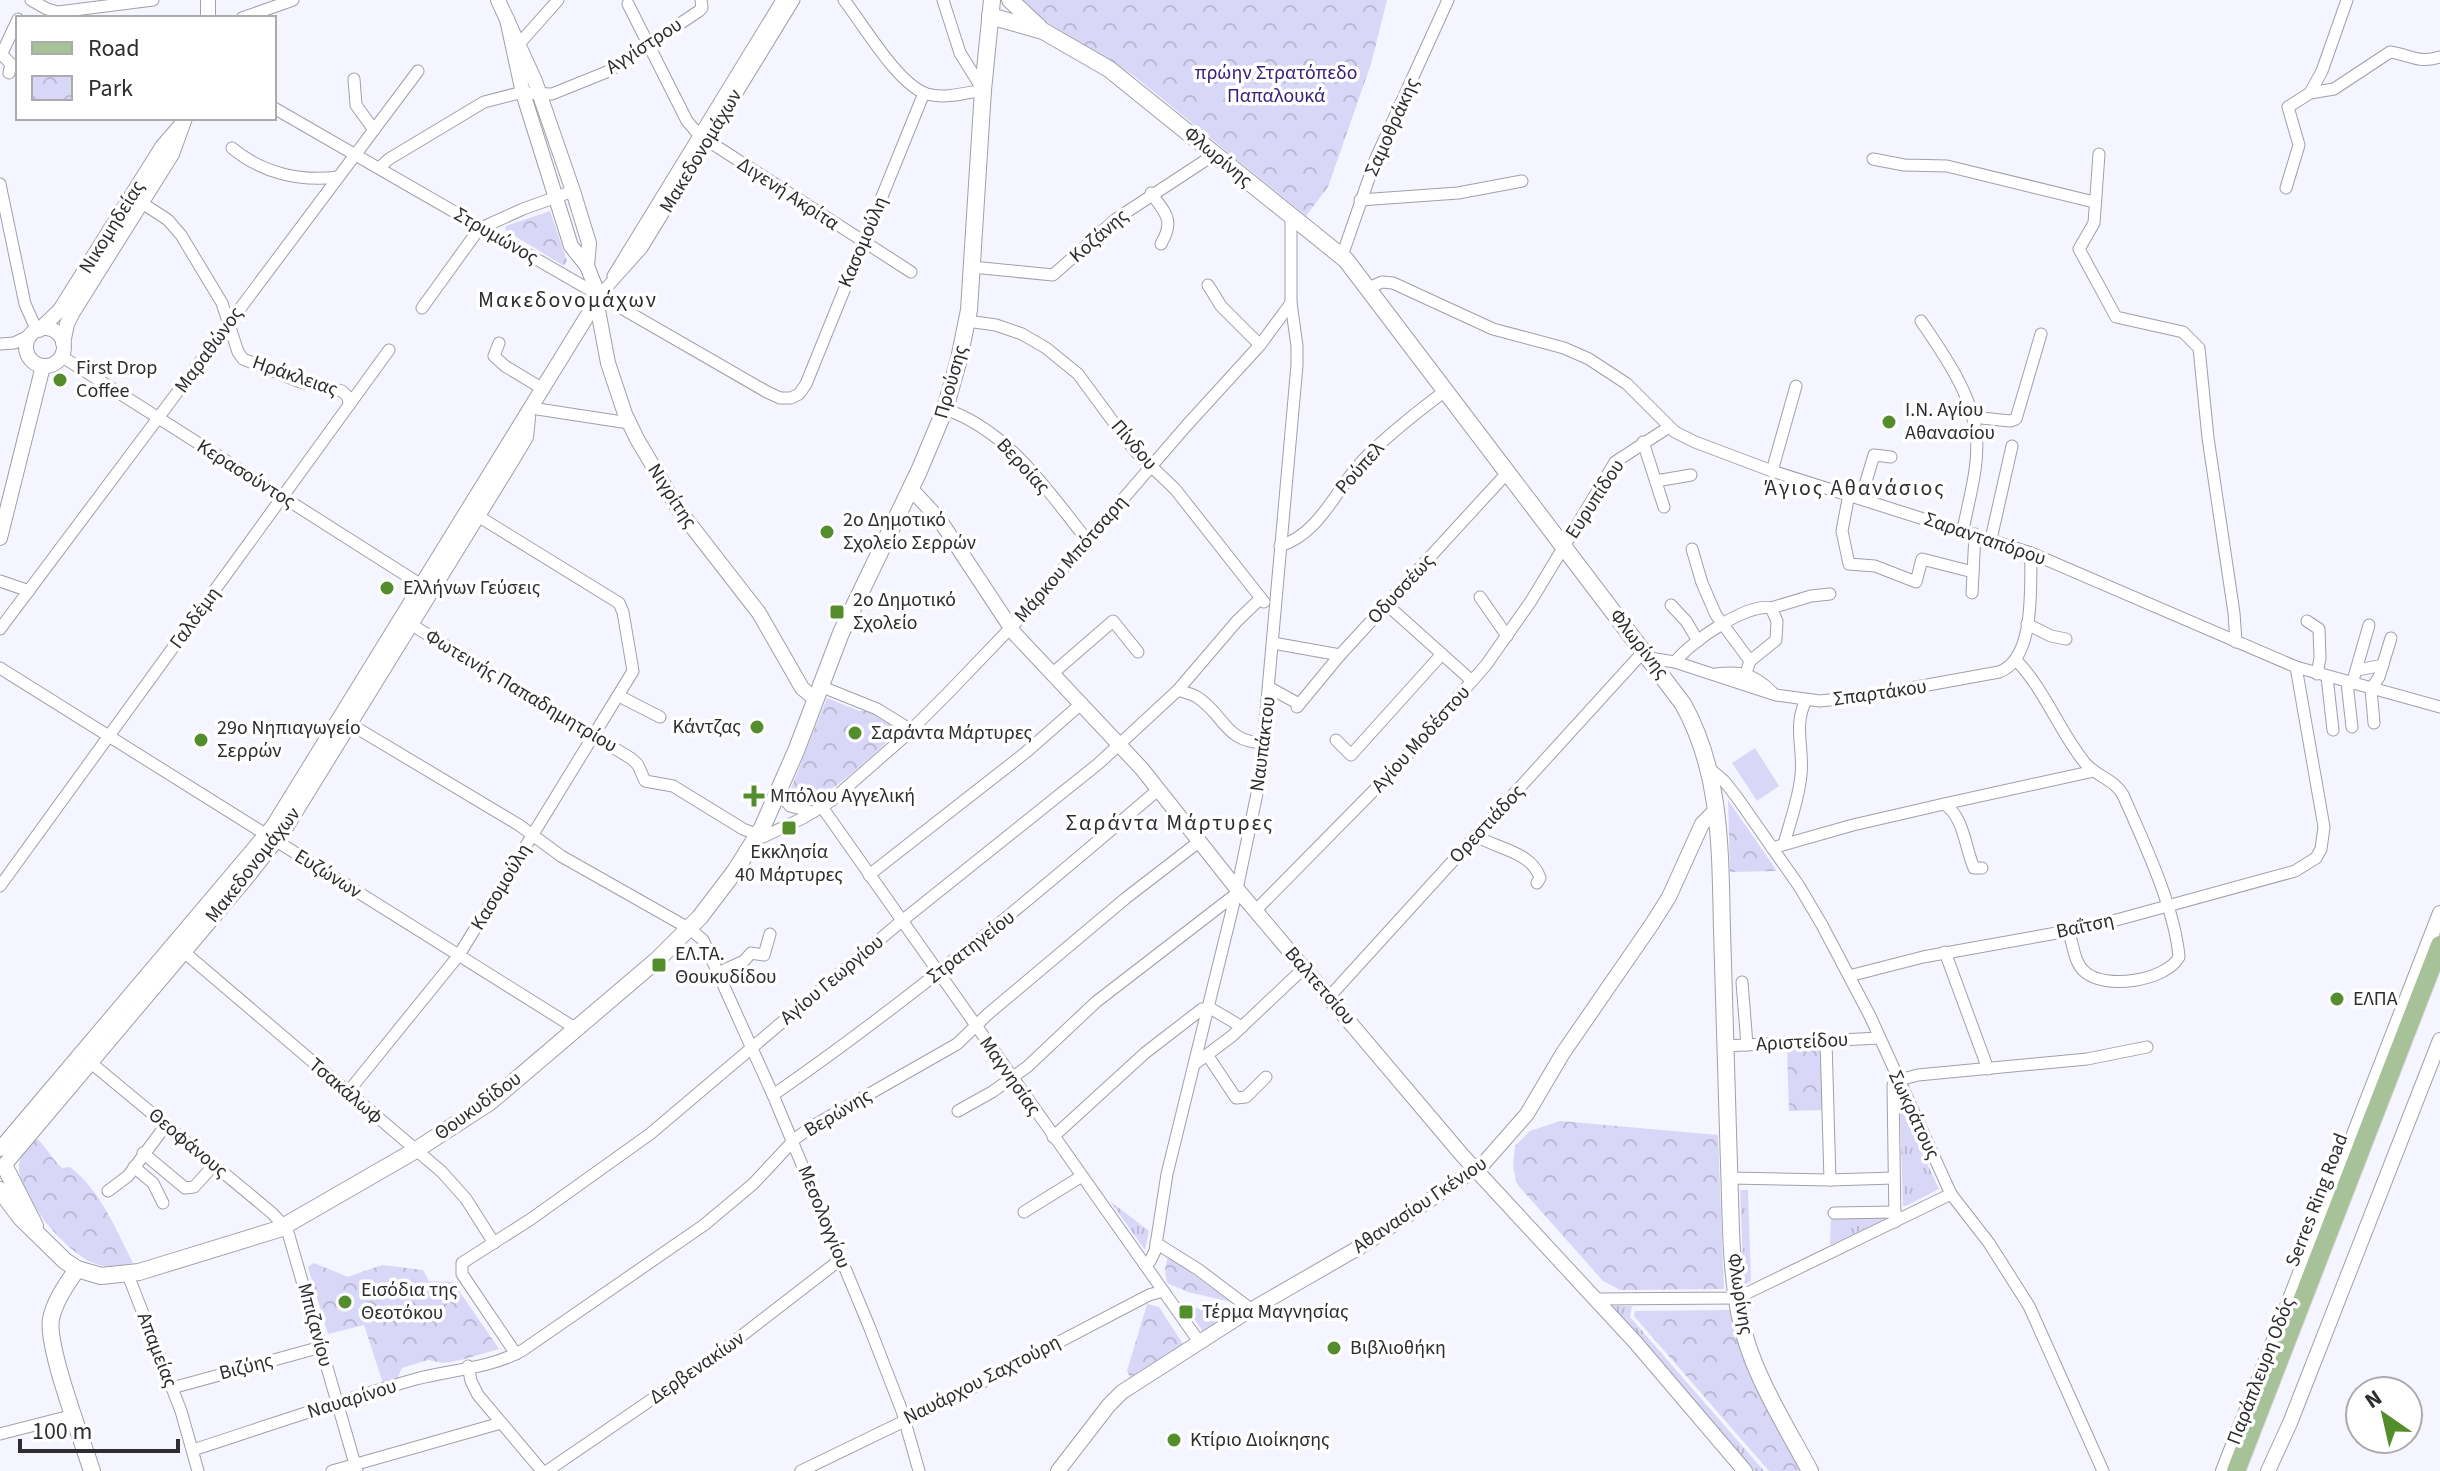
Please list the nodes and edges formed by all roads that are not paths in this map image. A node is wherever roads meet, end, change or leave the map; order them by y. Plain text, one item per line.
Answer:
1 (30, 0) edge
2 (153, 0) edge
3 (251, 0) edge
4 (293, 0) edge
5 (498, 0) edge
6 (558, 0) edge
7 (701, 0) edge
8 (782, 0) edge
9 (794, 0) edge
10 (844, 0) edge
11 (943, 0) edge
12 (1010, 0) edge
13 (1448, 0) edge
14 (2347, 0) edge
15 (628, 4) dead end
16 (991, 8) edge
17 (245, 16) edge
18 (507, 19) junction
19 (16, 22) edge
20 (1043, 31) junction
21 (519, 44) junction
22 (648, 44) junction
23 (1, 55) edge
24 (2440, 57) edge
25 (418, 71) dead end
26 (9, 74) edge
27 (354, 79) dead end
28 (983, 90) junction
29 (531, 93) junction
30 (924, 93) junction
31 (2310, 93) junction
32 (276, 109) edge
33 (184, 121) edge
34 (374, 130) junction
35 (703, 138) junction
36 (232, 148) dead end
37 (356, 154) junction
38 (1215, 154) junction
39 (2099, 154) dead end
40 (1873, 159) dead end
41 (379, 168) junction
42 (338, 177) junction
43 (1522, 181) dead end
44 (0, 184) edge
45 (2286, 188) dead end
46 (573, 191) junction
47 (1151, 193) junction
48 (556, 197) junction
49 (136, 200) junction
50 (1360, 200) junction
51 (2094, 202) junction
52 (1291, 217) junction
53 (482, 228) junction
54 (864, 243) junction
55 (1161, 244) dead end
56 (1342, 256) junction
57 (587, 266) junction
58 (972, 267) junction
59 (911, 272) dead end
60 (1208, 285) dead end
61 (1369, 288) junction
62 (598, 298) junction
63 (1291, 303) junction
64 (422, 308) dead end
65 (229, 321) junction
66 (967, 321) junction
67 (1921, 321) dead end
68 (36, 332) junction
69 (2041, 334) dead end
70 (499, 343) dead end
71 (0, 344) edge
72 (1260, 345) junction
73 (62, 350) junction
74 (389, 350) dead end
75 (43, 366) junction
76 (1796, 386) dead end
77 (543, 389) junction
78 (1445, 391) junction
79 (802, 392) joint
80 (349, 405) junction
81 (945, 409) junction
82 (530, 411) junction
83 (1972, 417) junction
84 (158, 419) junction
85 (629, 423) junction
86 (1669, 427) junction
87 (1643, 442) junction
88 (2012, 446) dead end
89 (1891, 457) dead end
90 (1150, 467) junction
91 (1772, 471) junction
92 (1507, 473) junction
93 (1691, 475) dead end
94 (1656, 481) junction
95 (911, 489) junction
96 (1855, 496) junction
97 (282, 497) junction
98 (1664, 507) dead end
99 (473, 514) junction
100 (1963, 530) junction
101 (1975, 534) junction
102 (0, 538) edge
103 (1991, 539) junction
104 (1087, 540) junction
105 (1280, 546) junction
106 (1563, 548) junction
107 (1692, 549) dead end
108 (2031, 553) junction
109 (1973, 572) junction
110 (0, 581) edge
111 (427, 588) junction
112 (29, 591) junction
113 (1972, 593) dead end
114 (1830, 594) dead end
115 (1480, 597) dead end
116 (1260, 599) junction
117 (1386, 604) junction
118 (1671, 605) dead end
119 (1276, 608) junction
120 (1771, 608) junction
121 (2307, 621) dead end
122 (407, 622) junction
123 (2027, 624) junction
124 (1724, 625) junction
125 (2369, 625) dead end
126 (1011, 628) junction
127 (0, 629) edge
128 (1507, 636) junction
129 (2391, 638) dead end
130 (2066, 639) dead end
131 (1698, 641) junction
132 (2236, 642) junction
133 (1273, 643) junction
134 (1138, 652) dead end
135 (1442, 654) junction
136 (1647, 654) junction
137 (1340, 655) junction
138 (2016, 660) junction
139 (1675, 662) junction
140 (2383, 665) junction
141 (1748, 667) junction
142 (2296, 667) junction
143 (0, 668) edge
144 (2358, 670) junction
145 (1053, 673) junction
146 (1713, 674) junction
147 (2322, 675) junction
148 (1472, 681) junction
149 (2350, 684) junction
150 (1270, 688) junction
151 (2371, 689) junction
152 (1178, 690) junction
153 (818, 692) junction
154 (1776, 695) junction
155 (619, 696) junction
156 (1806, 700) junction
157 (1082, 703) junction
158 (2440, 707) edge
159 (660, 717) dead end
160 (2374, 723) dead end
161 (350, 724) junction
162 (2352, 727) dead end
163 (911, 730) junction
164 (2333, 730) dead end
165 (594, 736) junction
166 (109, 737) junction
167 (801, 737) joint
168 (1336, 740) dead end
169 (1264, 743) junction
170 (1120, 745) junction
171 (1710, 769) junction
172 (2094, 771) junction
173 (1159, 789) junction
174 (778, 791) junction
175 (1944, 804) junction
176 (818, 810) junction
177 (1716, 810) junction
178 (532, 835) junction
179 (757, 836) junction
180 (1476, 836) junction
181 (271, 839) junction
182 (1200, 841) junction
183 (1778, 846) junction
184 (1982, 868) dead end
185 (869, 875) junction
186 (1537, 883) dead end
187 (0, 886) edge
188 (1237, 891) junction
189 (2166, 906) junction
190 (1256, 910) junction
191 (2440, 913) edge
192 (901, 921) junction
193 (690, 929) junction
194 (2068, 931) junction
195 (770, 934) dead end
196 (2440, 945) edge
197 (184, 952) junction
198 (1945, 952) junction
199 (459, 955) junction
200 (1305, 967) junction
201 (718, 973) junction
202 (938, 974) junction
203 (1849, 976) junction
204 (1742, 982) dead end
205 (1330, 996) junction
206 (1210, 1008) junction
207 (975, 1027) junction
208 (1242, 1027) junction
209 (575, 1028) junction
210 (1879, 1038) junction
211 (2440, 1040) edge
212 (1826, 1041) junction
213 (1747, 1045) junction
214 (1725, 1046) junction
215 (752, 1047) junction
216 (2147, 1047) dead end
217 (1208, 1056) junction
218 (90, 1062) junction
219 (1196, 1063) junction
220 (1988, 1069) junction
221 (1266, 1077) dead end
222 (1012, 1079) junction
223 (1897, 1080) junction
224 (348, 1092) junction
225 (773, 1095) junction
226 (958, 1111) dead end
227 (166, 1125) junction
228 (7, 1136) edge
229 (1053, 1137) junction
230 (793, 1141) junction
231 (416, 1150) junction
232 (143, 1153) junction
233 (2, 1160) edge
234 (214, 1165) junction
235 (134, 1167) junction
236 (1475, 1170) junction
237 (1082, 1176) junction
238 (1730, 1178) junction
239 (1894, 1178) junction
240 (1830, 1180) junction
241 (0, 1190) edge
242 (108, 1191) dead end
243 (1951, 1194) junction
244 (163, 1203) dead end
245 (1024, 1212) dead end
246 (1834, 1213) dead end
247 (1895, 1217) junction
248 (285, 1226) junction
249 (37, 1231) junction
250 (494, 1243) junction
251 (1156, 1243) junction
252 (841, 1259) junction
253 (1144, 1264) junction
254 (77, 1269) junction
255 (128, 1275) junction
256 (1163, 1291) junction
257 (1737, 1298) junction
258 (1595, 1299) junction
259 (1252, 1310) junction
260 (1200, 1343) junction
261 (321, 1347) junction
262 (516, 1354) junction
263 (468, 1366) junction
264 (172, 1388) junction
265 (337, 1403) junction
266 (74, 1415) junction
267 (905, 1420) junction
268 (501, 1423) junction
269 (0, 1434) edge
270 (193, 1450) junction
271 (356, 1468) edge
272 (92, 1471) edge
273 (198, 1471) edge
274 (332, 1471) edge
275 (545, 1471) edge
276 (801, 1471) edge
277 (919, 1471) edge
278 (1058, 1471) edge
279 (1745, 1471) edge
280 (1810, 1471) edge
281 (2103, 1471) edge
282 (2223, 1471) edge
283 (2236, 1471) edge
284 (2268, 1471) edge

1 - 2 street
3 - 17 street
4 - 17 street
5 - 18 street, Νιγρίτης
6 - 21 street
7 - 22 street, Αγγίστρου
8 - 35 street
9 - 35 street, Μακεδονομάχων
10 - 30 street
11 - 28 street
12 - 20 main road, Φλωρίνης
13 - 50 street, Σαμοθράκης
14 - 31 street
15 - 22 street
16 - 20 main road, Φλωρίνης
16 - 28 main road, Προύσης
18 - 21 street, Νιγρίτης
18 - 29 street, Νιγρίτης
19 - 23 street
20 - 38 main road, Φλωρίνης
21 - 29 street, Νιγρίτης
22 - 29 street, Αγγίστρου
22 - 35 street
23 - 26 street
24 - 31 street
25 - 34 street, Μαραθώνος
27 - 34 street
28 - 30 street
28 - 58 main road, Προύσης
29 - 41 street, Αγγίστρου
29 - 46 street, Νιγρίτης
29 - 48 street, Νιγρίτης
30 - 54 street, Κασομούλη
31 - 45 street
32 - 37 street, Στρυμώνος
33 - 49 street, Νικομηδείας
34 - 37 street, Μαραθώνος
35 - 54 street, Διγενή Ακρίτα
35 - 62 street, Μακεδονομάχων
36 - 42 street
37 - 41 street, Στρυμώνος
37 - 42 street, Μαραθώνος
38 - 47 street, Κοζάνης
38 - 52 main road, Φλωρίνης
39 - 51 street
40 - 51 street
41 - 53 street, Στρυμώνος
42 - 65 street, Μαραθώνος
43 - 50 street
44 - 68 street
46 - 48 street
46 - 57 street, Νιγρίτης
47 - 55 street
47 - 58 street, Κοζάνης
48 - 53 street
48 - 57 street, Νιγρίτης
49 - 65 street, Ηράκλειας
49 - 68 street, Νικομηδείας
49 - 73 street, Νικομηδείας
50 - 56 street, Σαμοθράκης
51 - 132 street
52 - 56 main road, Φλωρίνης
52 - 63 street
53 - 62 street, Στρυμώνος
53 - 64 street
54 - 59 street, Διγενή Ακρίτα
54 - 79 street, Κασομούλη
56 - 61 main road, Φλωρίνης
57 - 62 street, Νιγρίτης
58 - 66 main road, Προύσης
60 - 72 street
61 - 78 main road, Φλωρίνης
61 - 86 street, Σαρανταπόρου
62 - 77 street, Μακεδονομάχων
62 - 79 street, Στρυμώνος
62 - 85 street, Νιγρίτης
63 - 72 street, Μάρκου Μπότσαρη
63 - 105 street, Ναυπάκτου
65 - 80 street, Ηράκλειας
65 - 84 street, Μαραθώνος
66 - 81 main road, Προύσης
66 - 90 street, Πίνδου
67 - 83 street
68 - 71 street
68 - 73 street
68 - 75 street
69 - 83 street
70 - 77 street
72 - 90 street, Μάρκου Μπότσαρη
73 - 75 street
73 - 84 street, Κερασούντος
74 - 80 street, Γαλδέμη
75 - 102 street
76 - 91 street
77 - 82 street, Μακεδονομάχων
78 - 92 main road, Φλωρίνης
78 - 105 street, Ρούπελ
80 - 97 street, Γαλδέμη
81 - 95 main road, Προύσης
81 - 104 street, Βεροίας
82 - 85 street
82 - 99 street, Μακεδονομάχων
83 - 100 street
84 - 97 street, Κερασούντος
84 - 112 street, Μαραθώνος
85 - 153 street, Νιγρίτης
86 - 87 street, Ευρυπίδου
86 - 91 street, Σαρανταπόρου
87 - 94 street
87 - 106 street, Ευρυπίδου
88 - 103 street
89 - 96 street
90 - 104 street, Μάρκου Μπότσαρη
90 - 116 street, Πίνδου
91 - 96 street, Σαρανταπόρου
92 - 106 main road, Φλωρίνης
92 - 117 street, Οδυσσέως
93 - 94 street
94 - 98 street
95 - 126 street, Βαλτετσίου
95 - 153 main road, Προύσης
96 - 100 street, Σαρανταπόρου
96 - 109 street
97 - 111 street, Κερασούντος
97 - 166 street, Γαλδέμη
99 - 111 street, Μακεδονομάχων
99 - 155 street, Κασομούλη
100 - 101 street, Σαρανταπόρου
101 - 103 street, Σαρανταπόρου
101 - 109 street
103 - 108 street, Σαρανταπόρου
104 - 126 street, Μάρκου Μπότσαρη
105 - 119 street, Ναυπάκτου
106 - 128 street, Αγίου Μοδέστου
106 - 136 main road, Φλωρίνης
107 - 124 street
108 - 123 street
108 - 132 street, Σαρανταπόρου
109 - 113 street
110 - 112 street
111 - 122 street, Μακεδονομάχων
112 - 127 street, Μαραθώνος
114 - 120 street
115 - 128 street
116 - 119 street, Πίνδου
116 - 152 street, Αγίου Γεωργίου
117 - 135 street
117 - 137 street, Οδυσσέως
118 - 131 street
119 - 133 street, Ναυπάκτου
120 - 124 street
120 - 141 street
121 - 147 street
122 - 161 street, Μακεδονομάχων
122 - 165 street, Φωτεινής Παπαδημητρίου
122 - 181 street, Μακεδονομάχων
123 - 130 street
123 - 138 street
124 - 131 street
124 - 141 street
125 - 144 street
126 - 145 street, Βαλτετσίου
126 - 163 street, Μάρκου Μπότσαρη
128 - 148 street, Αγίου Μοδέστου
129 - 140 street
131 - 139 street
132 - 142 street, Σαρανταπόρου
133 - 137 street
133 - 150 street, Ναυπάκτου
134 - 145 street
135 - 148 street
135 - 168 street
136 - 139 street, Σπαρτάκου
136 - 171 main road, Φλωρίνης
136 - 180 street, Ορεστιάδος
137 - 150 street, Οδυσσέως
138 - 156 street, Σπαρτάκου
138 - 172 street
139 - 146 street, Σπαρτάκου
140 - 144 street
140 - 151 street
141 - 146 street
141 - 154 street
142 - 147 street, Σαρανταπόρου
142 - 189 street, Βαΐτση
143 - 166 street, Ευζώνων
144 - 149 street
145 - 157 street, Βαλτετσίου
146 - 154 street, Σπαρτάκου
147 - 149 street, Σαρανταπόρου
147 - 164 street
148 - 190 street, Αγίου Μοδέστου
149 - 151 street, Σαρανταπόρου
149 - 162 street
150 - 169 street, Ναυπάκτου
151 - 158 street, Σαρανταπόρου
151 - 160 street
152 - 169 street
152 - 170 street, Αγίου Γεωργίου
153 - 163 street
153 - 167 main road, Προύσης
154 - 156 street, Σπαρτάκου
155 - 159 street
155 - 165 street, Κασομούλη
156 - 183 street
157 - 170 street, Βαλτετσίου
157 - 185 street
161 - 178 street
161 - 181 street, Μακεδονομάχων
163 - 176 street, Μάρκου Μπότσαρη
165 - 178 street, Κασομούλη
165 - 179 street, Φωτεινής Παπαδημητρίου
166 - 181 street, Ευζώνων
166 - 187 street, Γαλδέμη
167 - 174 main road, Θουκυδίδου
169 - 188 street, Ναυπάκτου
170 - 173 street, Βαλτετσίου
170 - 192 street, Αγίου Γεωργίου
171 - 177 main road, Φλωρίνης
171 - 183 street, Σωκράτους
172 - 175 street
172 - 189 street
173 - 182 street, Βαλτετσίου
173 - 202 street, Στρατηγείου
174 - 176 street, Μαγνησίας
174 - 179 main road, Θουκυδίδου
175 - 183 street
175 - 184 street
176 - 179 street, Μάρκου Μπότσαρη
176 - 185 street, Μαγνησίας
177 - 214 main road, Φλωρίνης
177 - 236 street, Αθανασίου Γκένιου
178 - 193 street
178 - 199 street, Κασομούλη
179 - 193 main road, Θουκυδίδου
180 - 186 street
180 - 205 street, Ορεστιάδος
181 - 197 street, Μακεδονομάχων
181 - 199 street, Ευζώνων
181 - 228 street, Μακεδονομάχων
182 - 188 street, Βαλτετσίου
182 - 207 street, Βερώνης
183 - 203 street, Σωκράτους
185 - 192 street, Μαγνησίας
188 - 190 street, Βαλτετσίου
188 - 206 street, Ναυπάκτου
188 - 222 street
189 - 194 street, Βαΐτση
189 - 194 street
190 - 200 street, Βαλτετσίου
191 - 282 street, Παράπλευρη Οδός
192 - 202 street, Μαγνησίας
192 - 215 street, Αγίου Γεωργίου
193 - 201 street, Μεσολογγίου
193 - 209 main road, Θουκυδίδου
194 - 198 street, Βαΐτση
195 - 201 street
196 - 283 main road, Serres Ring Road
197 - 218 street, Μακεδονομάχων
197 - 224 street, Τσακάλωφ
198 - 203 street, Βαΐτση
198 - 220 street
199 - 209 street, Ευζώνων
199 - 224 street, Κασομούλη
200 - 205 street, Βαλτετσίου
200 - 208 street
201 - 215 street, Μεσολογγίου
202 - 207 street, Μαγνησίας
202 - 225 street, Στρατηγείου
203 - 210 street, Σωκράτους
204 - 213 street
205 - 236 street, Βαλτετσίου
206 - 208 street
206 - 219 street, Ναυπάκτου
206 - 229 street
207 - 222 street, Μαγνησίας
207 - 230 street, Βερώνης
208 - 217 street
209 - 231 main road, Θουκυδίδου
210 - 212 street, Αριστείδου
210 - 223 street, Σωκράτους
211 - 284 street
212 - 213 street, Αριστείδου
212 - 240 street
213 - 214 street, Αριστείδου
214 - 238 main road, Φλωρίνης
215 - 225 street, Μεσολογγίου
215 - 250 street, Αγίου Γεωργίου
216 - 220 street
217 - 219 street
217 - 221 street
218 - 227 street, Θεοφάνους
218 - 233 street, Μακεδονομάχων
219 - 251 street, Ναυπάκτου
220 - 223 street
222 - 226 street
222 - 229 street, Μαγνησίας
223 - 239 street
223 - 243 street, Σωκράτους
224 - 231 street, Τσακάλωφ
225 - 230 street, Μεσολογγίου
227 - 232 street
227 - 234 street, Θεοφάνους
228 - 233 street, Μακεδονομάχων
229 - 237 street, Μαγνησίας
230 - 252 street, Μεσολογγίου
230 - 262 street, Βερώνης
231 - 248 main road, Θουκυδίδου
231 - 250 street, Τσακάλωφ
232 - 234 street
232 - 235 street
233 - 249 main road
234 - 248 street, Θεοφάνους
235 - 242 street
235 - 244 street
236 - 258 street, Βαλτετσίου
236 - 259 street, Αθανασίου Γκένιου
237 - 245 street
237 - 253 street, Μαγνησίας
238 - 240 street
238 - 257 main road, Φλωρίνης
239 - 240 street
239 - 247 street
241 - 249 main road
243 - 247 street
243 - 281 street, Σωκράτους
246 - 247 street
247 - 257 street
248 - 255 main road, Θουκυδίδου
248 - 261 street, Μπιζανίου
249 - 254 main road
250 - 262 street, Αγίου Γεωργίου
251 - 253 street, Ναυπάκτου
251 - 259 street
252 - 267 street, Μεσολογγίου
252 - 275 street, Δερβενακίων
253 - 256 street, Μαγνησίας
254 - 255 main road, Θουκυδίδου
254 - 266 main road
255 - 264 street, Απαμείας
256 - 260 street, Μαγνησίας
256 - 267 street, Ναυάρχου Σαχτούρη
257 - 258 street
257 - 280 main road, Φλωρίνης
258 - 279 street, Βαλτετσίου
259 - 260 street, Αθανασίου Γκένιου
260 - 278 street, Αθανασίου Γκένιου
261 - 264 street, Βιζύης
261 - 265 street, Μπιζανίου
262 - 263 street, Βερώνης
263 - 265 street, Ναυαρίνου
263 - 268 street
264 - 270 street, Απαμείας
265 - 270 street, Ναυαρίνου
265 - 271 street, Μπιζανίου
266 - 269 street
266 - 272 main road
267 - 276 street, Ναυάρχου Σαχτούρη
267 - 277 street, Μεσολογγίου
268 - 271 street
268 - 275 street
270 - 273 street, Απαμείας
271 - 274 street

